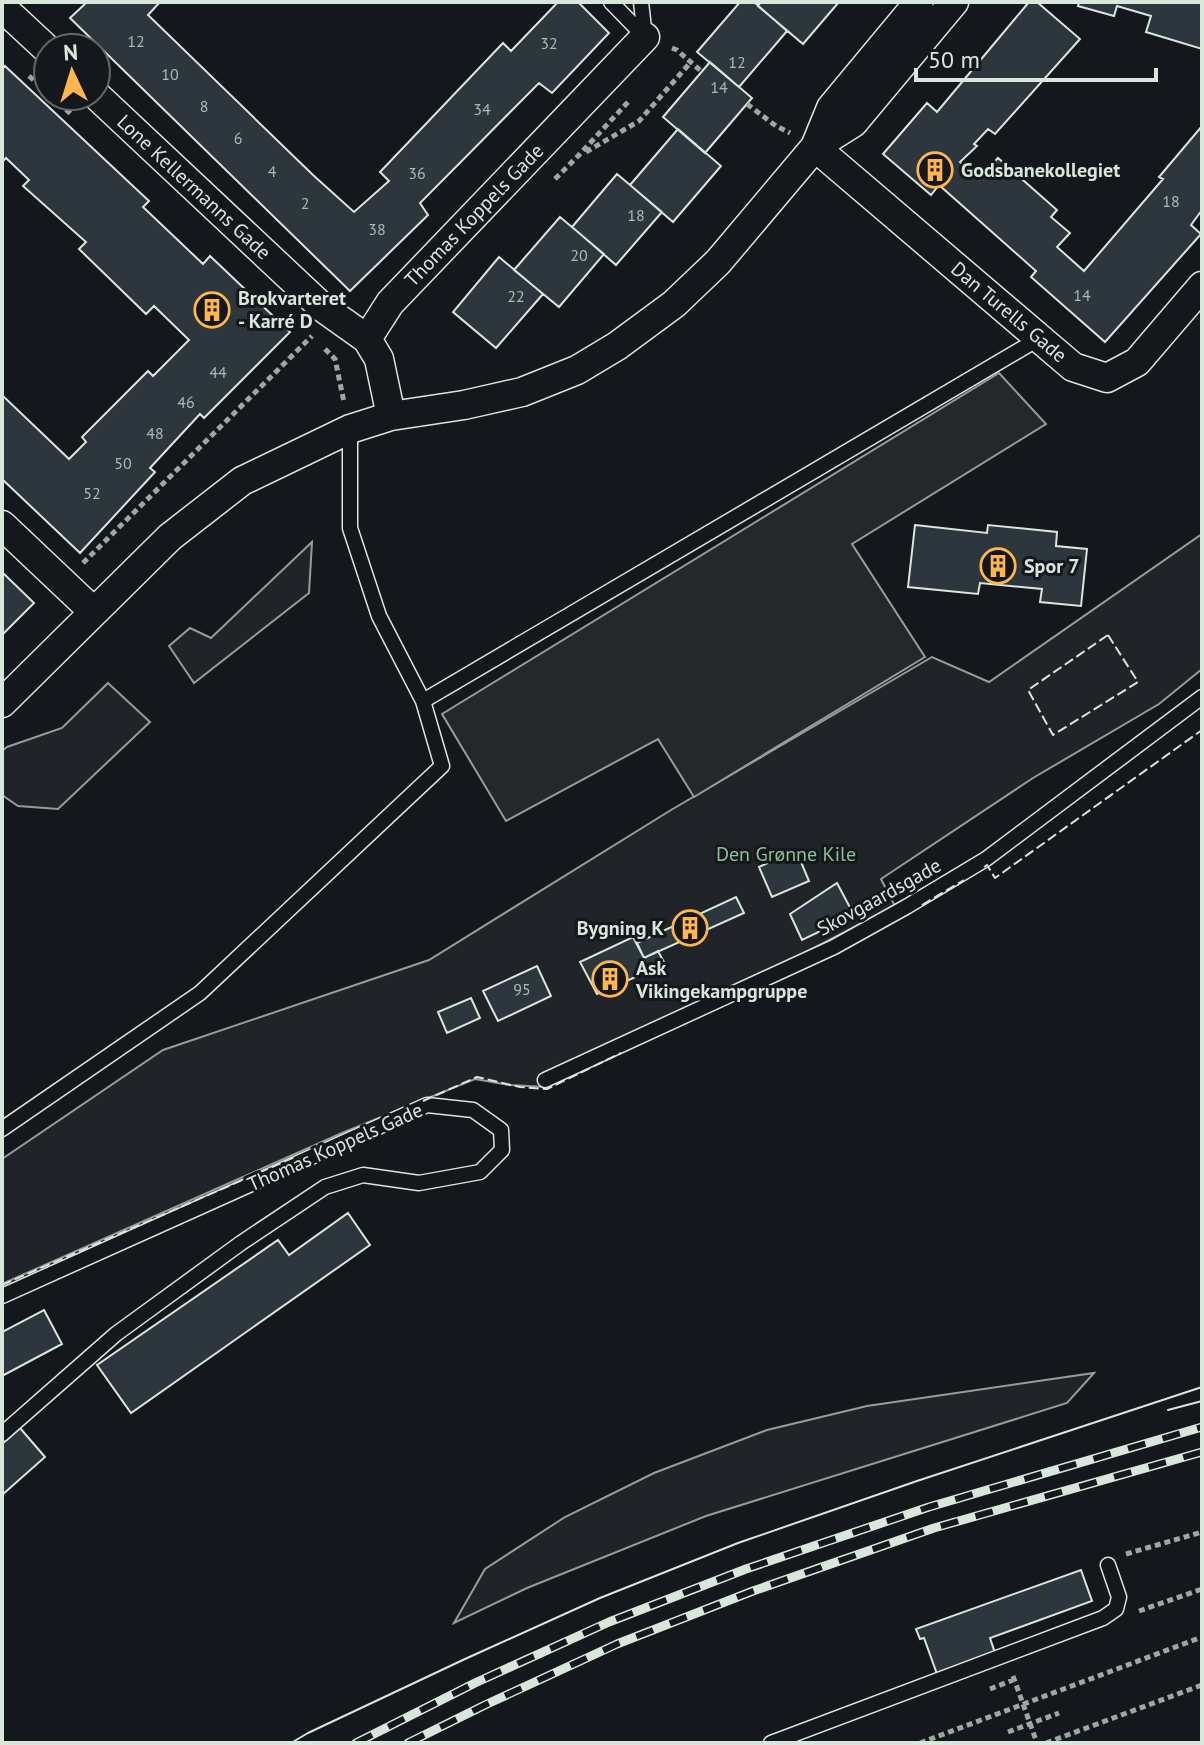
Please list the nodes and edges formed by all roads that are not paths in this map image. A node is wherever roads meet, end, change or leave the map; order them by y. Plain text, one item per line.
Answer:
1 (611, 2) edge
2 (641, 2) edge
3 (919, 2) edge
4 (954, 2) edge
5 (8, 9) edge
6 (32, 34) edge
7 (645, 37) junction
8 (112, 110) edge
9 (815, 147) junction
10 (1202, 286) edge
11 (1040, 338) junction
12 (367, 339) junction
13 (391, 416) junction
14 (350, 429) junction
15 (2, 525) edge
16 (94, 612) junction
17 (1202, 697) edge
18 (423, 701) junction
19 (2, 703) edge
20 (545, 1080) dead end
21 (2, 1129) edge
22 (2, 1296) edge
23 (2, 1434) edge
24 (1108, 1565) road end
25 (771, 1743) edge

1 - 7 lane
2 - 7 lane
3 - 9 street
4 - 9 street
5 - 6 street
7 - 12 street, Thomas Koppels Gade
8 - 12 street, Lone Kellermanns Gade
9 - 11 street, Dan Turells Gade
9 - 13 street
10 - 11 street, Dan Turells Gade
11 - 18 lane
12 - 13 street
13 - 14 street
14 - 16 street
14 - 18 lane
15 - 16 street
16 - 19 street
17 - 20 lane, Skovgaardsgade
18 - 21 lane
22 - 23 lane, Thomas Koppels Gade
24 - 25 lane

